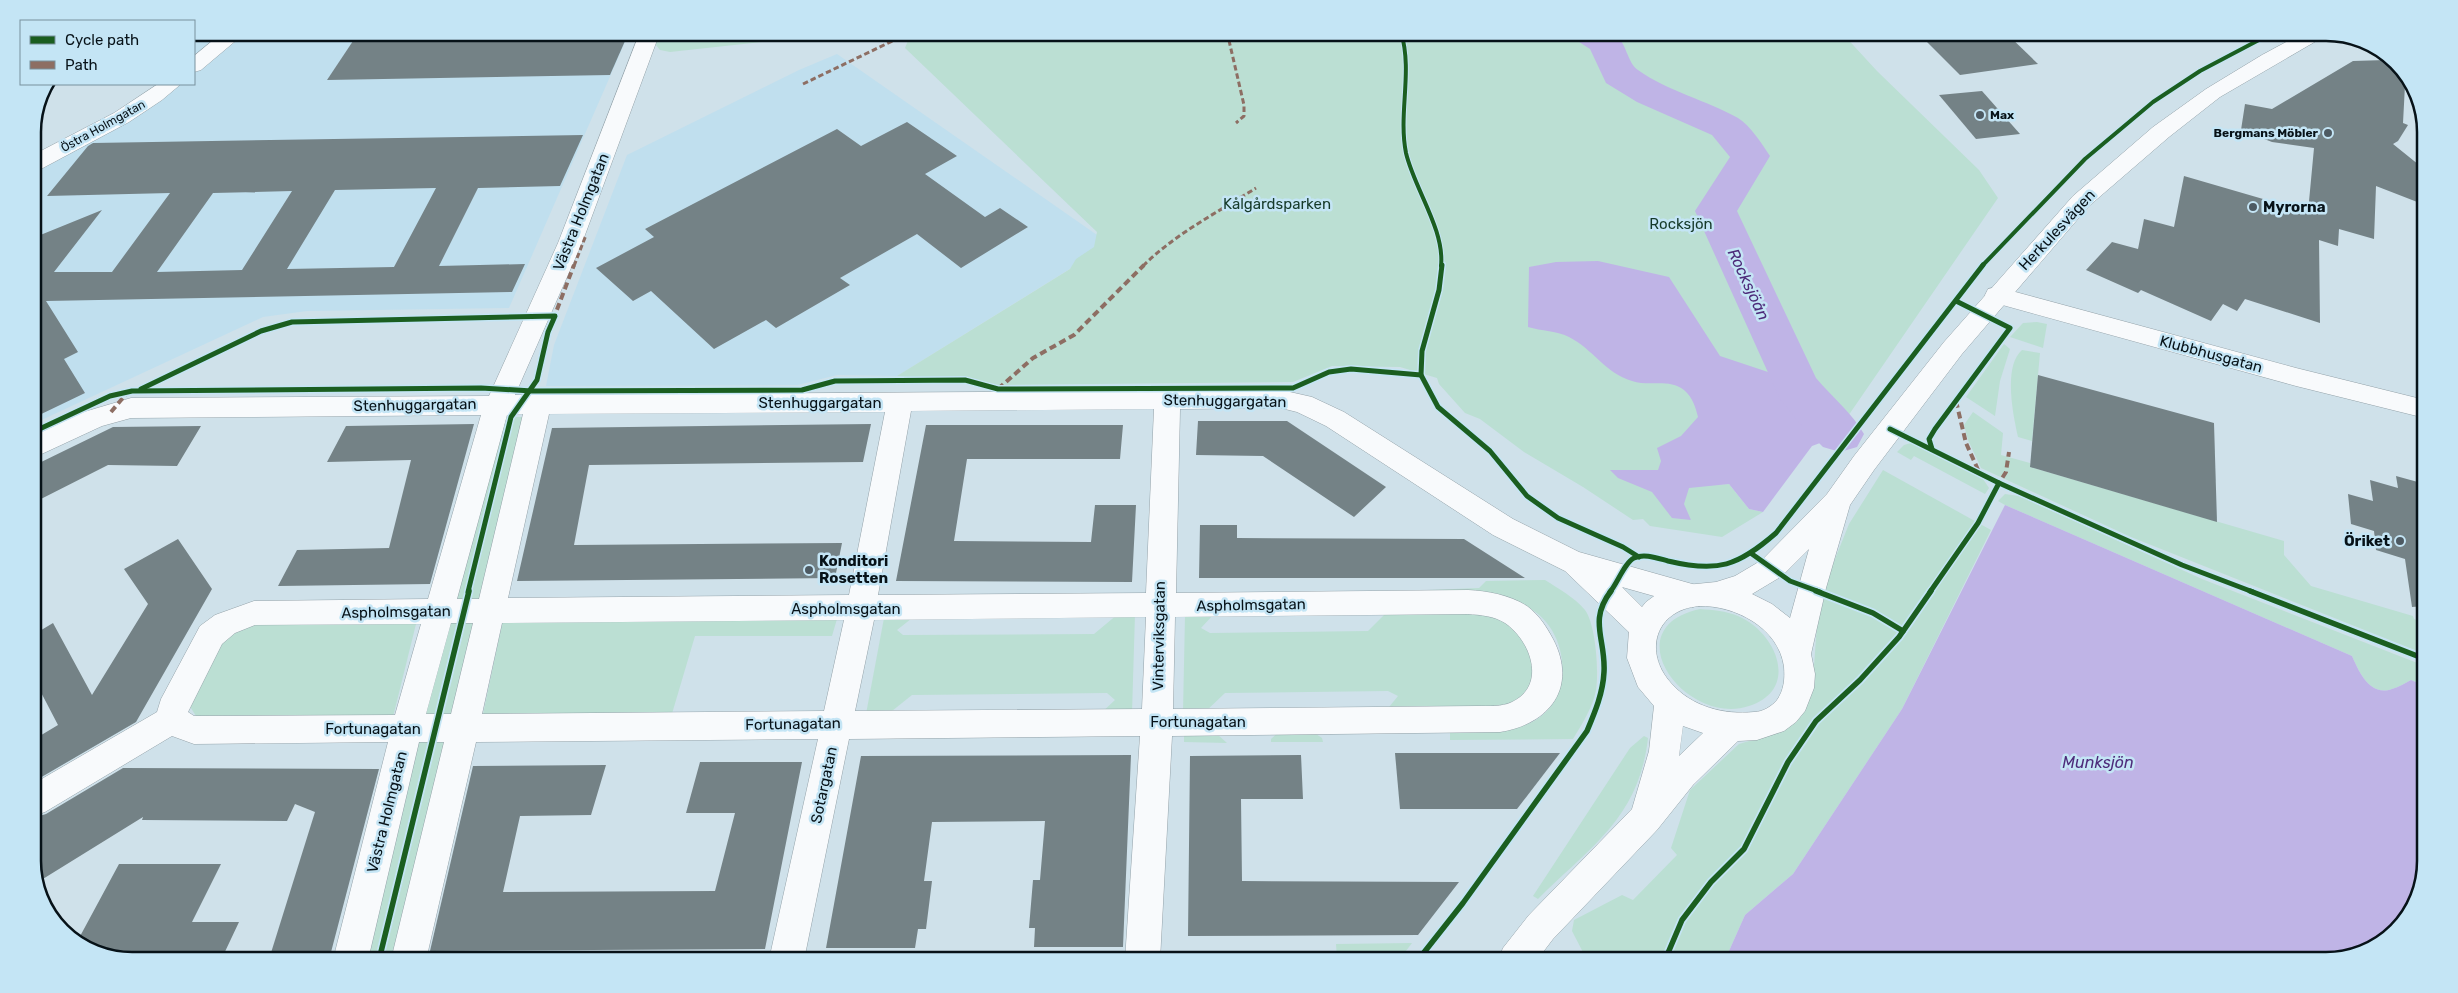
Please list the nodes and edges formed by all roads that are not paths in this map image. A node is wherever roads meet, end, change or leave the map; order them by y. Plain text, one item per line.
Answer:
1 (225, 41) edge
2 (647, 41) edge
3 (2304, 41) edge
4 (195, 65) edge
5 (170, 85) edge
6 (41, 160) edge
7 (1997, 295) junction
8 (501, 397) junction
9 (1167, 400) junction
10 (900, 403) junction
11 (538, 406) junction
12 (2417, 407) edge
13 (41, 444) edge
14 (1837, 502) junction
15 (1572, 562) junction
16 (1704, 594) junction
17 (1159, 606) junction
18 (861, 609) junction
19 (439, 611) junction
20 (490, 611) junction
21 (1644, 628) junction
22 (1797, 652) junction
23 (1549, 665) joint
24 (1670, 702) junction
25 (174, 718) junction
26 (1157, 722) junction
27 (837, 724) junction
28 (407, 728) junction
29 (1730, 728) junction
30 (464, 729) junction
31 (41, 796) edge
32 (1645, 819) junction
33 (353, 952) edge
34 (411, 952) edge
35 (789, 952) edge
36 (1143, 952) edge
37 (1521, 952) edge

1 - 4 street
2 - 8 street, Västra Holmgatan
3 - 7 street, Herkulesvägen
5 - 6 street, Östra Holmgatan
7 - 12 street, Klubbhusgatan
7 - 14 street, Herkulesvägen
8 - 11 street, Stenhuggargatan
8 - 13 street, Stenhuggargatan
8 - 19 street, Västra Holmgatan
9 - 10 street, Stenhuggargatan
9 - 15 street, Stenhuggargatan
9 - 17 street, Vinterviksgatan
10 - 11 street, Stenhuggargatan
10 - 18 street, Sotargatan
11 - 20 street
14 - 16 street
14 - 22 street
15 - 16 street, Stenhuggargatan
15 - 21 street, Stenhuggargatan
16 - 21 street
16 - 22 street
17 - 18 street, Aspholmsgatan
17 - 23 street, Aspholmsgatan
17 - 26 street, Vinterviksgatan
18 - 20 street, Aspholmsgatan
18 - 27 street, Sotargatan
19 - 20 street, Aspholmsgatan
19 - 25 street, Aspholmsgatan
19 - 28 street, Västra Holmgatan
20 - 30 street
21 - 24 street
22 - 29 street
23 - 26 street, Fortunagatan
24 - 29 street
24 - 32 street
25 - 28 street, Fortunagatan
25 - 31 street
26 - 27 street, Fortunagatan
26 - 36 street, Vinterviksgatan
27 - 30 street, Fortunagatan
27 - 35 street, Sotargatan
28 - 30 street, Fortunagatan
28 - 33 street, Västra Holmgatan
29 - 32 street
30 - 34 street
32 - 37 street

